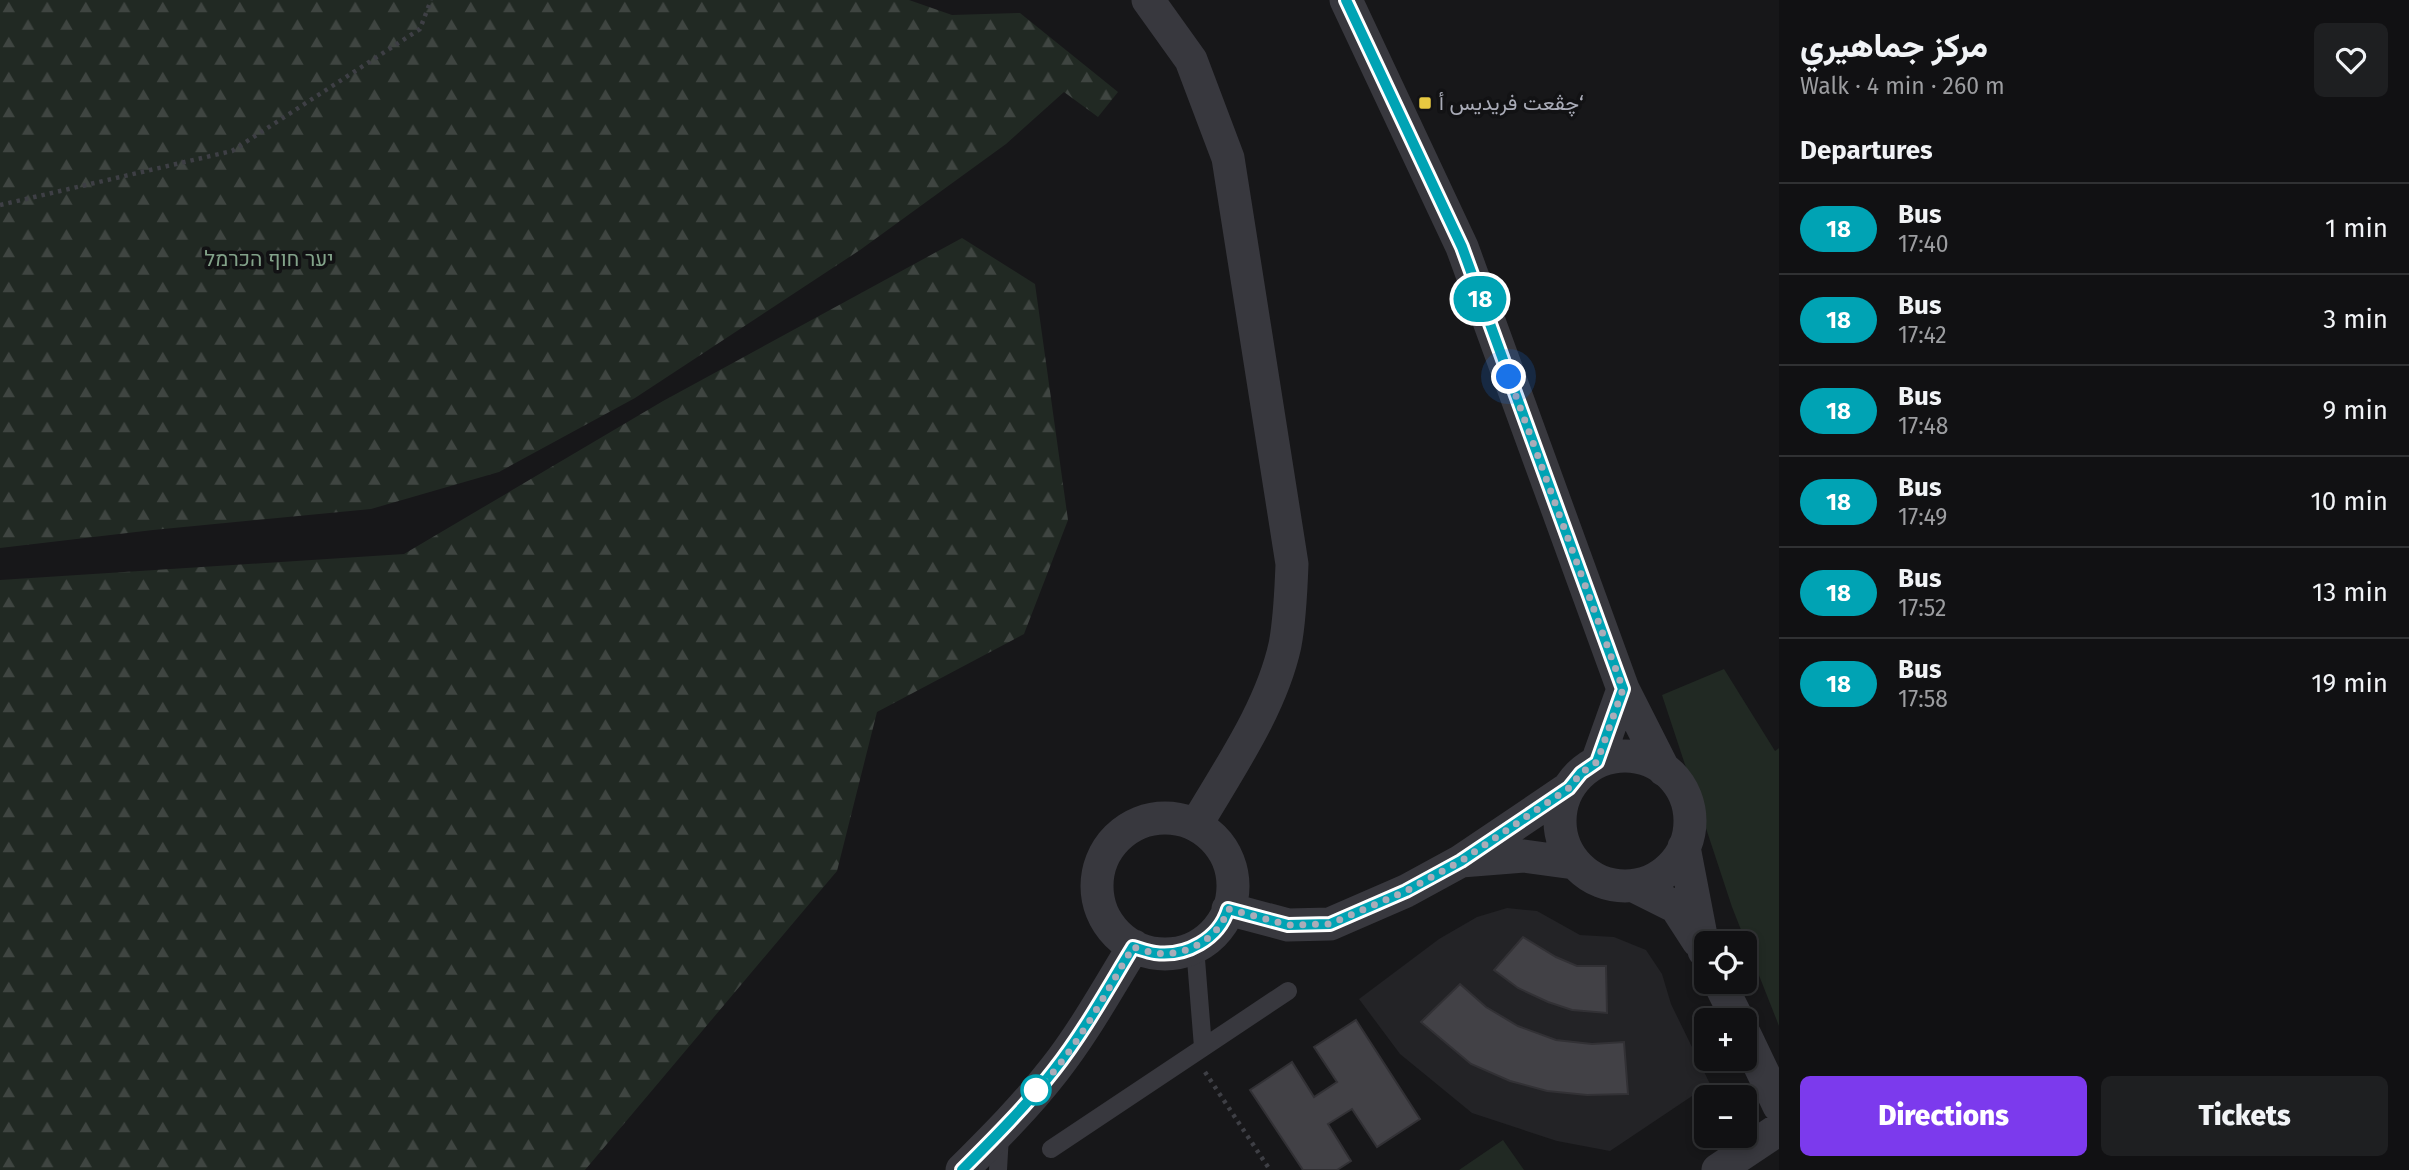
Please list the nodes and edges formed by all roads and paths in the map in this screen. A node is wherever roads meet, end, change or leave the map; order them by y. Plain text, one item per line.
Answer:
1 (431, 0) edge
2 (1148, 0) edge
3 (1346, 0) edge
4 (0, 205) edge
5 (1623, 689) junction
6 (1597, 762) junction
7 (1664, 770) junction
8 (1569, 788) junction
9 (1196, 825) junction
10 (1684, 847) junction
11 (1461, 861) junction
12 (1574, 863) junction
13 (1634, 886) junction
14 (1228, 909) junction
15 (1701, 931) edge
16 (1694, 936) edge
17 (1133, 947) junction
18 (1195, 947) junction
19 (1288, 991) dead end
20 (1198, 1051) junction
21 (1757, 1060) edge
22 (1779, 1106) edge
23 (1779, 1129) edge
24 (1001, 1132) junction
25 (1051, 1149) dead end
26 (962, 1170) edge
27 (998, 1170) edge
28 (1270, 1170) edge
29 (1718, 1170) edge

1 - 4 path
2 - 9 street
3 - 5 street
5 - 6 street
5 - 7 street
6 - 7 street
6 - 8 street
7 - 10 street
8 - 11 street
8 - 12 street
9 - 14 street
9 - 17 street
10 - 13 street
10 - 15 street
11 - 12 street
11 - 14 street
12 - 13 street
13 - 16 street
14 - 18 street
17 - 18 street
17 - 24 street
18 - 20 lane
19 - 20 lane
20 - 25 lane
20 - 28 path
21 - 22 street
23 - 29 street
24 - 26 street
24 - 27 lane

